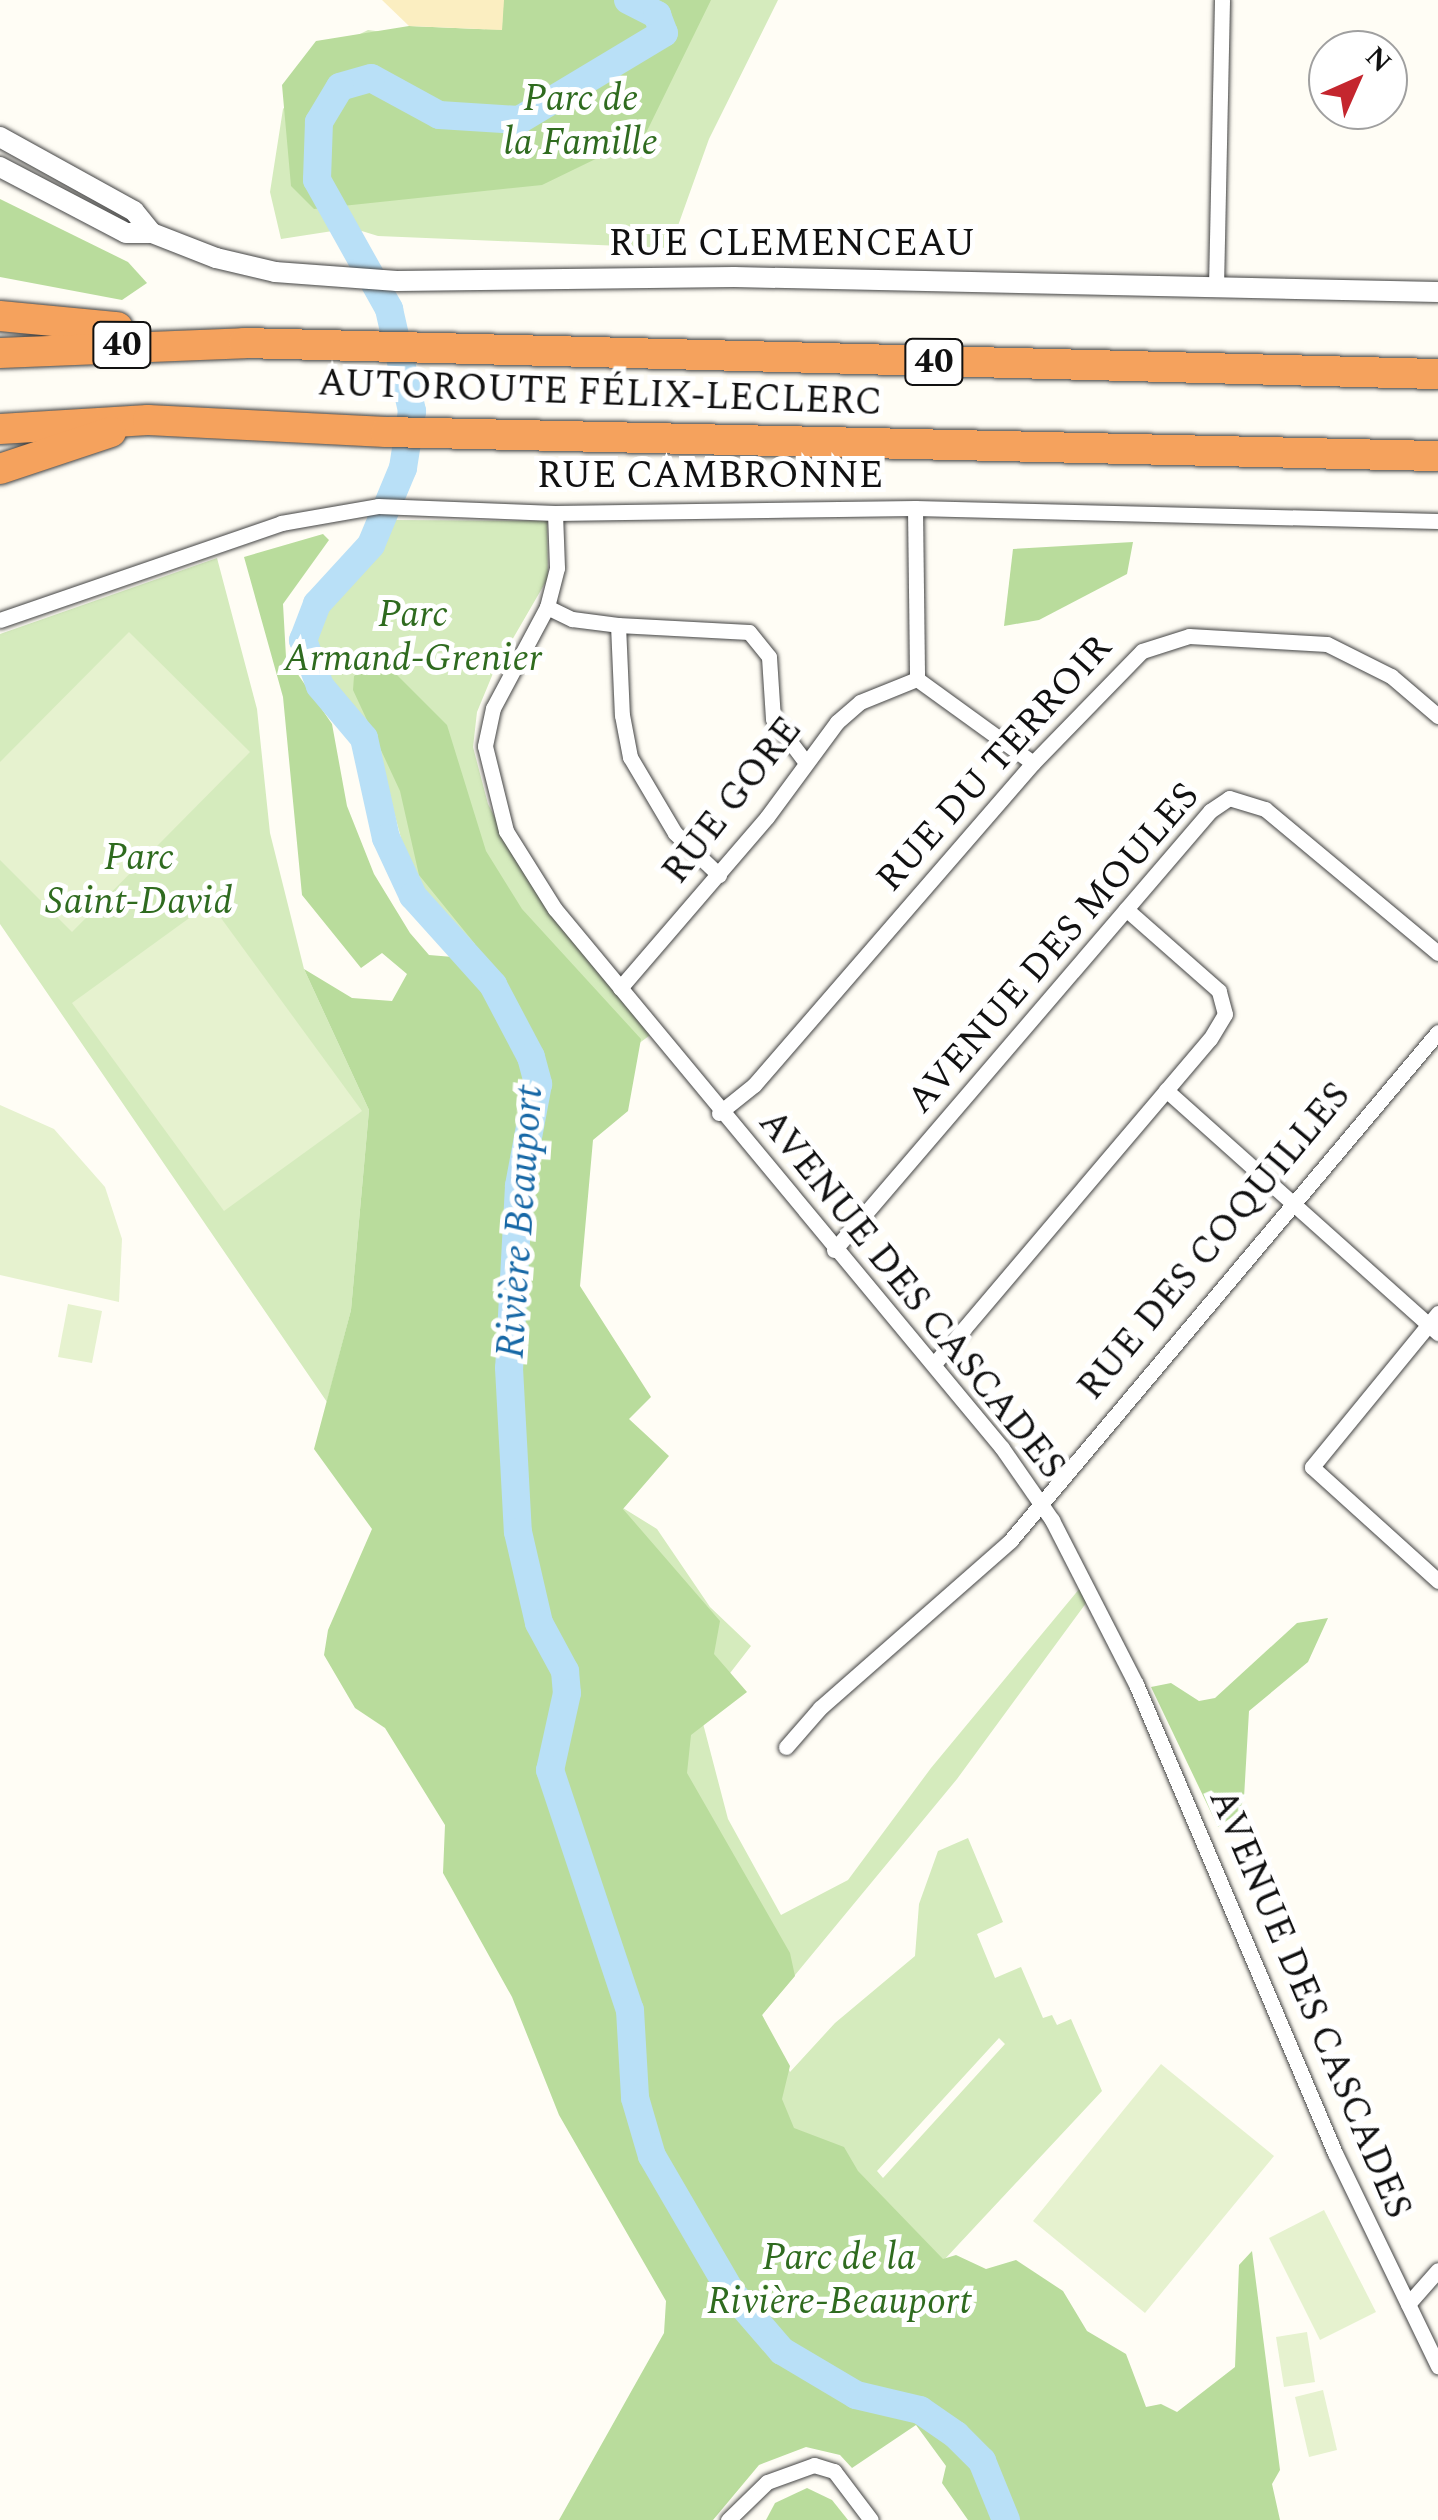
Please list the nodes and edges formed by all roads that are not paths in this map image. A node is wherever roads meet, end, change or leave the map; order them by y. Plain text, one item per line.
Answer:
1 (1222, 0) edge
2 (0, 137) edge
3 (0, 167) edge
4 (152, 233) junction
5 (1216, 287) junction
6 (1438, 292) edge
7 (0, 316) edge
8 (244, 343) junction
9 (0, 353) edge
10 (1438, 374) edge
11 (148, 420) junction
12 (0, 429) edge
13 (1438, 456) edge
14 (0, 470) edge
15 (916, 508) junction
16 (555, 512) junction
17 (1438, 521) edge
18 (547, 607) junction
19 (0, 620) edge
20 (618, 626) junction
21 (916, 679) junction
22 (1435, 707) edge
23 (804, 760) junction
24 (1033, 764) junction
25 (719, 875) junction
26 (1126, 909) junction
27 (1438, 953) edge
28 (620, 988) junction
29 (1438, 1032) edge
30 (1166, 1090) junction
31 (718, 1113) junction
32 (1292, 1202) junction
33 (834, 1250) junction
34 (1435, 1323) edge
35 (934, 1364) junction
36 (1041, 1504) junction
37 (1438, 1581) edge
38 (786, 1747) dead end
39 (1438, 2270) edge
40 (1408, 2304) junction
41 (1438, 2366) edge
42 (728, 2520) edge
43 (871, 2520) edge

1 - 5 street
2 - 4 street, RUE CLEMENCEAU
3 - 4 street, RUE CLEMENCEAU
4 - 5 street, RUE CLEMENCEAU
5 - 6 street, RUE CLEMENCEAU
7 - 8 highway
8 - 9 highway, AUTOROUTE FÉLIX-LECLERC / 40
8 - 10 highway, AUTOROUTE FÉLIX-LECLERC / 40
11 - 12 highway, AUTOROUTE FÉLIX-LECLERC / 40
11 - 13 highway, AUTOROUTE FÉLIX-LECLERC / 40
11 - 14 highway
15 - 16 street, RUE CAMBRONNE
15 - 17 street, RUE CAMBRONNE
15 - 21 street
16 - 18 street, AVENUE DES CASCADES
16 - 19 street, RUE CAMBRONNE
18 - 20 street
18 - 28 street, AVENUE DES CASCADES
20 - 23 street
20 - 25 street
21 - 23 street, RUE GORE
21 - 24 street
22 - 24 street, RUE DU TERROIR
23 - 25 street, RUE GORE
24 - 31 street, RUE DU TERROIR
25 - 28 street, RUE GORE
26 - 27 street, AVENUE DES MOULES
26 - 30 street
26 - 33 street, AVENUE DES MOULES
28 - 31 street, AVENUE DES CASCADES
29 - 32 street, RUE DES COQUILLES
30 - 32 street
30 - 35 street
31 - 33 street, AVENUE DES CASCADES
32 - 34 street
32 - 36 street, RUE DES COQUILLES
33 - 35 street, AVENUE DES CASCADES
34 - 37 street
35 - 36 street, AVENUE DES CASCADES
36 - 38 street, RUE DES COQUILLES
36 - 40 street, AVENUE DES CASCADES
39 - 40 street
40 - 41 street, AVENUE DES CASCADES
42 - 43 street

